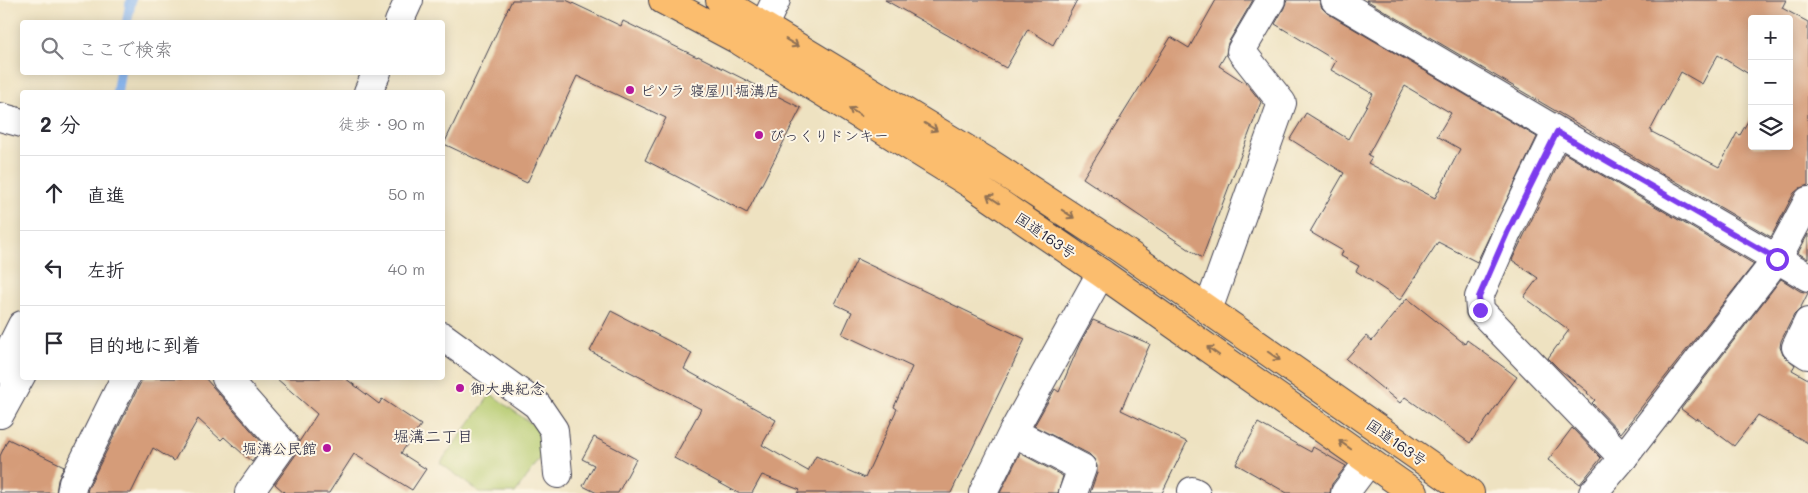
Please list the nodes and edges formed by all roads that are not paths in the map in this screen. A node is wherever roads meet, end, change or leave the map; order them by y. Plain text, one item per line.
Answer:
1 (409, 0) edge
2 (664, 0) edge
3 (720, 0) edge
4 (776, 0) edge
5 (1271, 0) edge
6 (1335, 0) edge
7 (400, 20) edge
8 (764, 25) junction
9 (376, 75) edge
10 (369, 90) edge
11 (0, 118) edge
12 (20, 123) edge
13 (1557, 132) junction
14 (1808, 201) edge
15 (1777, 259) junction
16 (1101, 273) junction
17 (1808, 277) edge
18 (1208, 310) junction
19 (1808, 322) edge
20 (20, 330) edge
21 (445, 338) edge
22 (1808, 355) edge
23 (7, 365) edge
24 (124, 380) edge
25 (228, 380) edge
26 (0, 414) edge
27 (1013, 432) junction
28 (1623, 458) junction
29 (1369, 461) junction
30 (558, 474) dead end
31 (71, 493) edge
32 (249, 493) edge
33 (983, 493) edge
34 (1073, 493) edge
35 (1345, 493) edge
36 (1414, 493) edge
37 (1470, 493) edge
38 (1593, 493) edge

1 - 7 street
16 -> 2 highway, 国道163号
3 - 8 highway, 国道163号
4 - 8 street
5 - 18 street
6 - 13 street
8 -> 18 highway, 国道163号
9 - 10 street
11 - 12 street
13 - 15 street
13 - 28 street
14 - 15 street
15 - 17 street
15 - 28 street
16 - 27 street
29 -> 16 highway, 国道163号
18 -> 37 highway, 国道163号
19 - 22 street
20 - 23 street
21 - 30 street
23 - 26 street
24 - 31 street
25 - 32 street
27 - 33 street
27 - 34 street
28 - 38 street
29 - 35 street
29 - 36 highway, 国道163号

